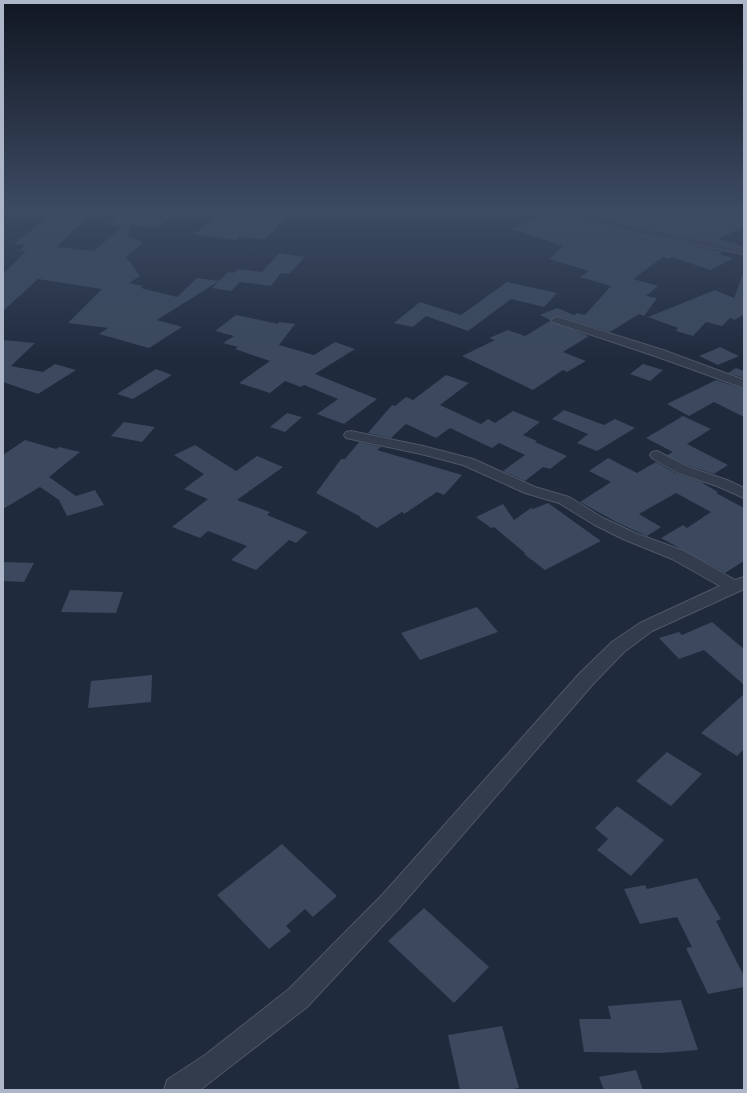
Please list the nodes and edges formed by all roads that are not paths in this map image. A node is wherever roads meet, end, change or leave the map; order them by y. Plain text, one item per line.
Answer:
1 (557, 320) dead end
2 (744, 384) edge
3 (351, 435) dead end
4 (657, 455) dead end
5 (744, 494) edge
6 (738, 584) edge
7 (177, 1090) edge

1 - 2 street
3 - 6 street
4 - 5 street
6 - 7 street

